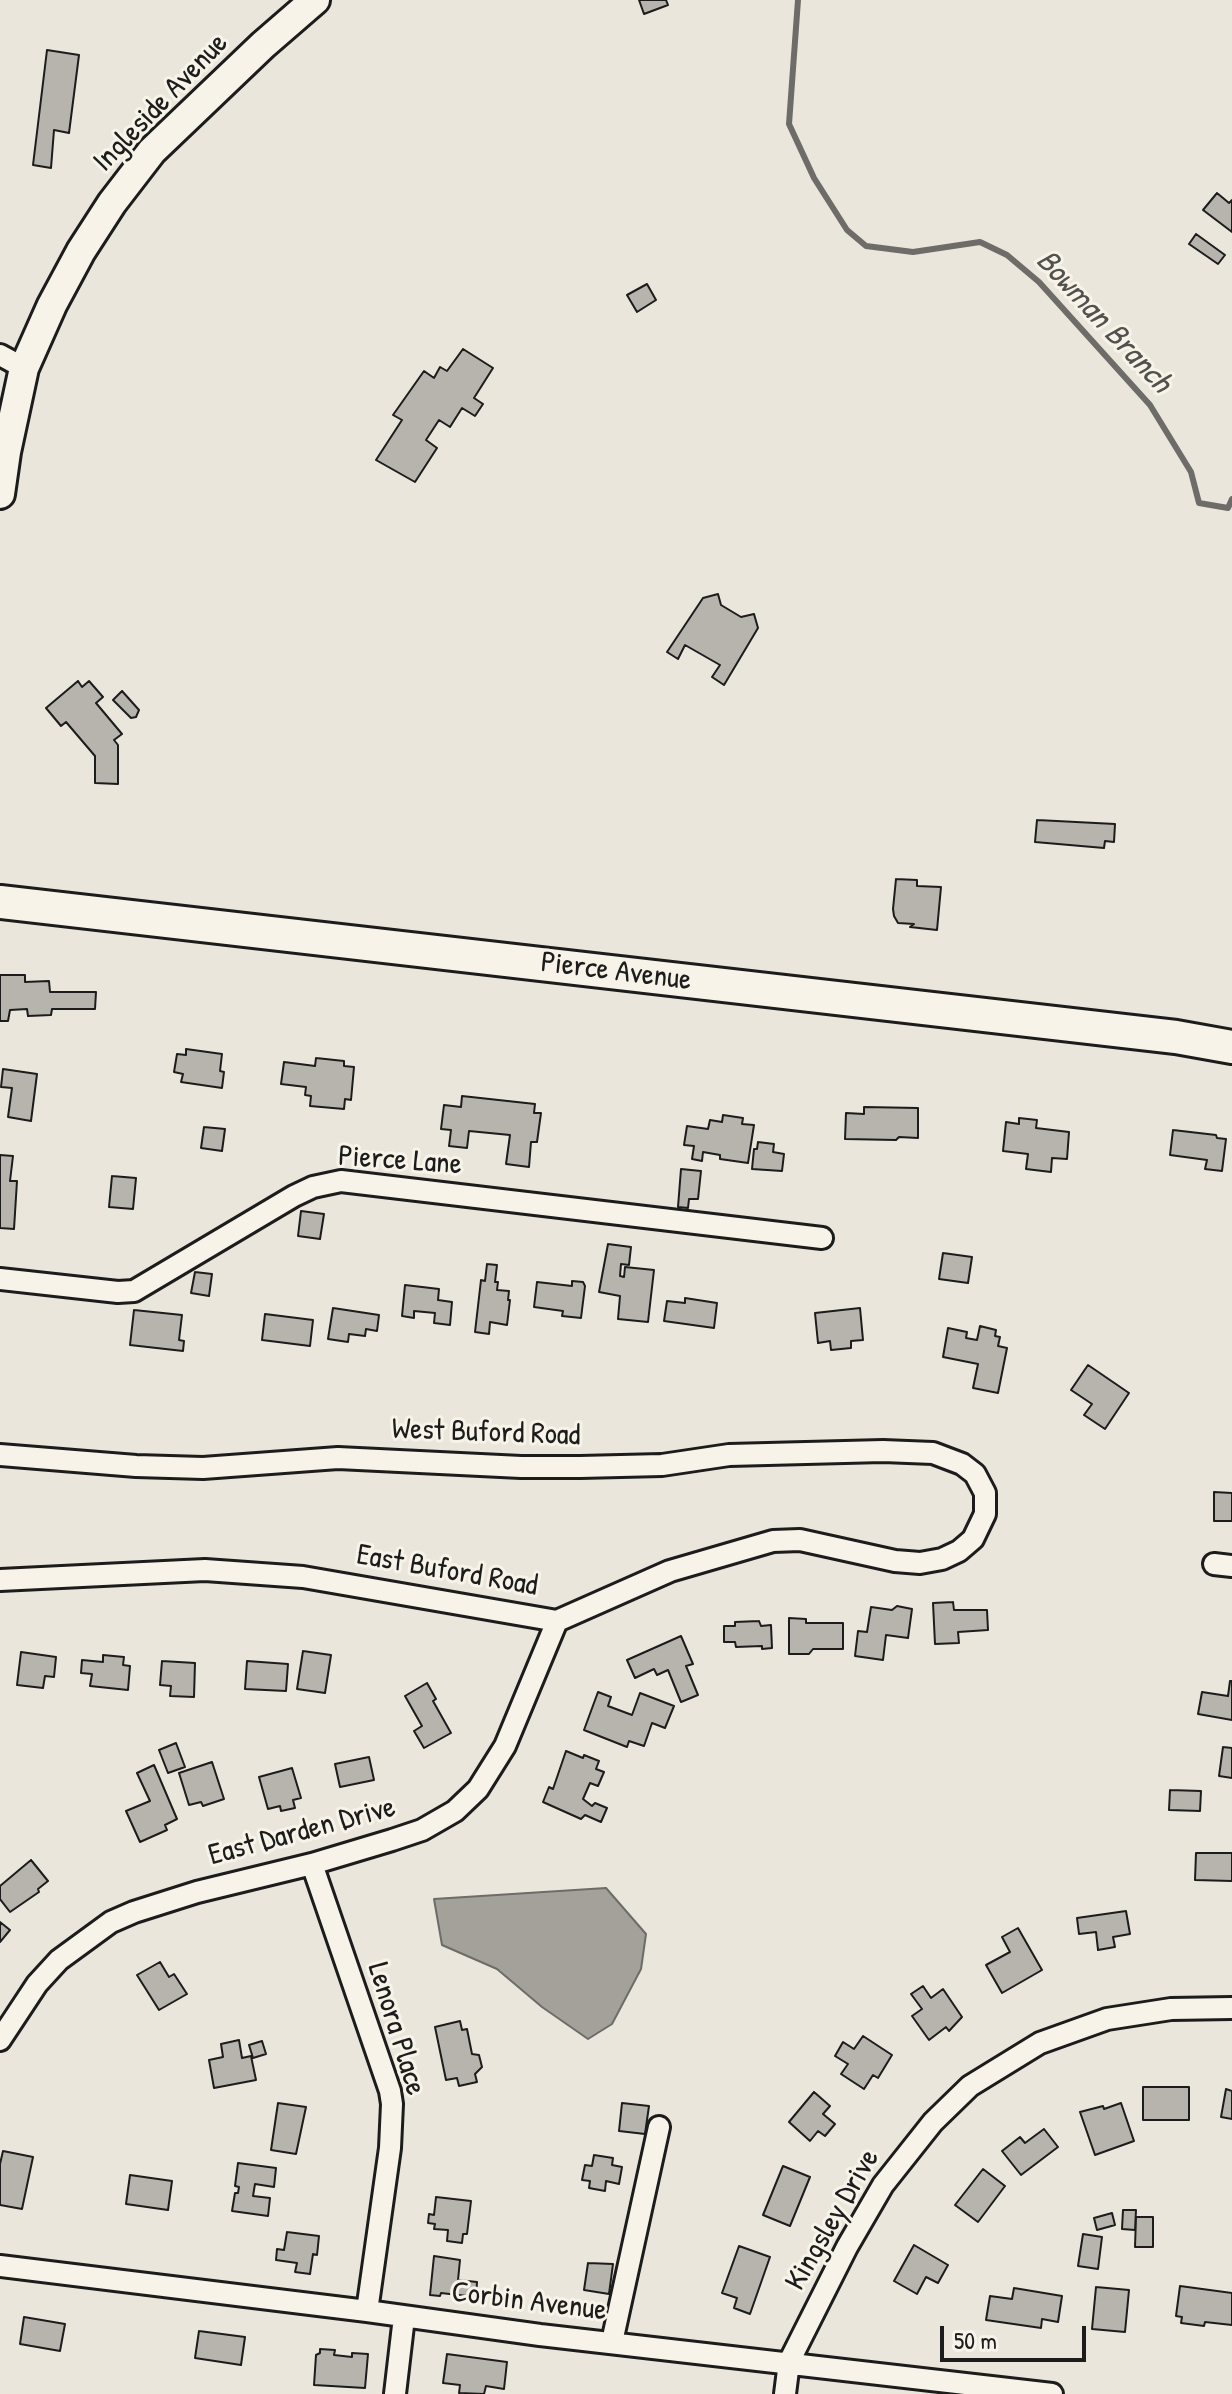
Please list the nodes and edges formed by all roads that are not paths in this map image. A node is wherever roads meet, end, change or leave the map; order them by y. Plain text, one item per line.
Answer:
1 (315, 0) edge
2 (12, 361) edge
3 (0, 494) edge
4 (0, 902) edge
5 (1232, 1047) edge
6 (822, 1238) dead end
7 (0, 1279) edge
8 (0, 1455) edge
9 (968, 1468) joint
10 (0, 1580) edge
11 (557, 1621) junction
12 (312, 1864) junction
13 (1232, 2008) edge
14 (0, 2040) edge
15 (659, 2127) dead end
16 (0, 2266) edge
17 (367, 2311) junction
18 (404, 2317) junction
19 (612, 2342) junction
20 (789, 2362) junction
21 (395, 2394) edge
22 (785, 2394) edge
23 (1052, 2394) edge

1 - 2 street, Ingleside Avenue
2 - 3 street, Ingleside Avenue
4 - 5 main road, Pierce Avenue
6 - 7 street, Pierce Lane
8 - 9 street, West Buford Road
9 - 11 street, East Buford Road
10 - 11 street, East Buford Road
11 - 12 street, East Darden Drive
12 - 14 street, East Darden Drive
12 - 17 street, Lenora Place
13 - 20 street, Kingsley Drive
15 - 19 street
16 - 17 street, Corbin Avenue
17 - 18 street, Corbin Avenue
18 - 19 street, Corbin Avenue
18 - 21 street
19 - 20 street, Corbin Avenue
20 - 22 street, Kingsley Drive
20 - 23 street, Corbin Avenue

